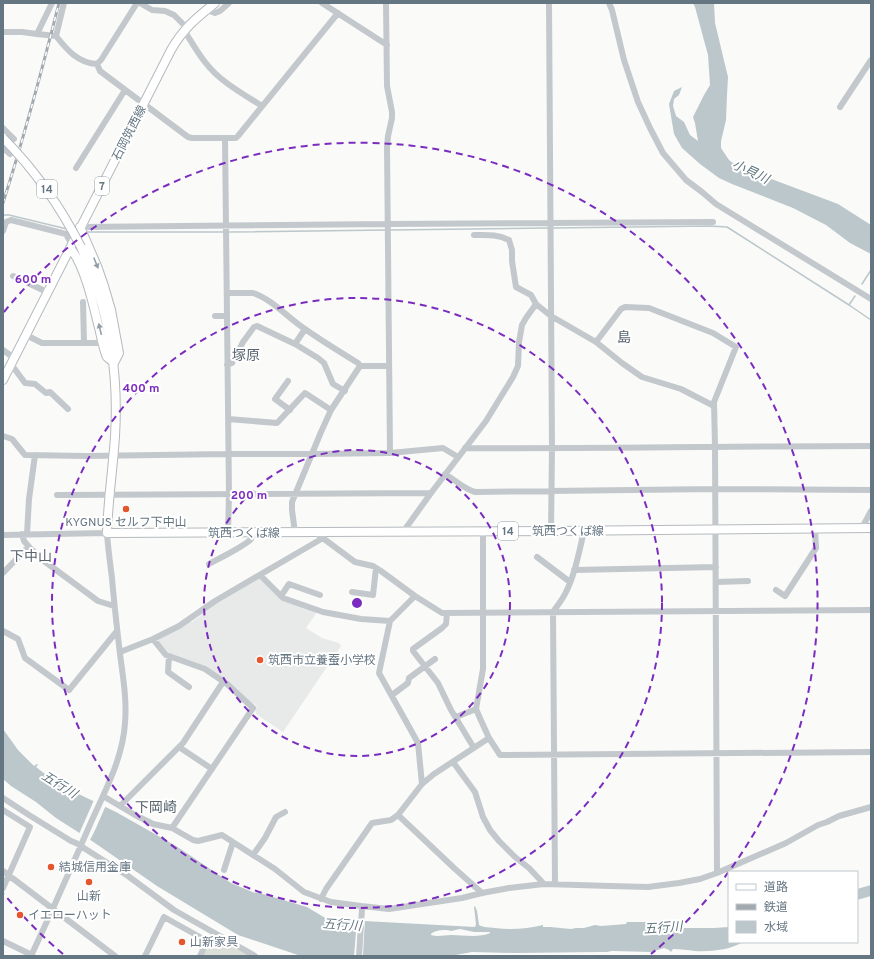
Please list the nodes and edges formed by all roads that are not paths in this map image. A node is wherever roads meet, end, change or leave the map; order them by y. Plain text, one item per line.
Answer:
1 (52, 3) edge
2 (64, 3) edge
3 (137, 3) edge
4 (140, 3) edge
5 (215, 3) edge
6 (229, 3) edge
7 (322, 3) edge
8 (386, 3) edge
9 (549, 3) edge
10 (609, 3) edge
11 (207, 10) junction
12 (338, 13) junction
13 (185, 29) junction
14 (3, 32) edge
15 (37, 34) junction
16 (56, 36) junction
17 (387, 45) junction
18 (871, 60) edge
19 (97, 64) junction
20 (124, 90) junction
21 (144, 103) junction
22 (262, 106) junction
23 (840, 107) dead end
24 (3, 128) edge
25 (3, 138) edge
26 (225, 138) junction
27 (14, 139) dead end
28 (3, 148) edge
29 (10, 154) dead end
30 (76, 168) dead end
31 (713, 222) dead end
32 (551, 226) junction
33 (80, 227) junction
34 (388, 228) junction
35 (226, 230) junction
36 (3, 231) edge
37 (474, 235) dead end
38 (71, 247) junction
39 (13, 276) dead end
40 (48, 292) junction
41 (227, 293) junction
42 (871, 299) edge
43 (83, 302) dead end
44 (536, 304) junction
45 (215, 316) dead end
46 (227, 316) junction
47 (551, 316) junction
48 (305, 330) junction
49 (26, 335) junction
50 (596, 342) junction
51 (84, 343) junction
52 (103, 343) junction
53 (295, 344) junction
54 (3, 350) edge
55 (12, 361) junction
56 (114, 363) junction
57 (227, 365) junction
58 (360, 366) junction
59 (388, 366) junction
60 (3, 380) edge
61 (288, 380) dead end
62 (345, 390) junction
63 (714, 406) junction
64 (68, 409) dead end
65 (290, 410) junction
66 (331, 410) junction
67 (228, 419) junction
68 (3, 436) edge
69 (715, 446) junction
70 (871, 446) edge
71 (465, 448) junction
72 (552, 448) junction
73 (390, 453) junction
74 (228, 454) junction
75 (312, 454) junction
76 (35, 455) junction
77 (114, 455) junction
78 (458, 457) junction
79 (445, 474) junction
80 (714, 489) junction
81 (871, 490) edge
82 (552, 491) junction
83 (296, 493) junction
84 (431, 493) junction
85 (229, 494) junction
86 (57, 495) dead end
87 (110, 495) junction
88 (871, 511) edge
89 (862, 528) junction
90 (871, 528) edge
91 (816, 529) junction
92 (715, 530) junction
93 (483, 531) junction
94 (551, 531) junction
95 (584, 531) junction
96 (403, 532) junction
97 (107, 533) junction
98 (228, 533) junction
99 (252, 533) junction
100 (295, 533) junction
101 (25, 534) junction
102 (3, 535) edge
103 (320, 535) junction
104 (28, 547) junction
105 (537, 557) dead end
106 (209, 564) dead end
107 (376, 568) junction
108 (716, 568) junction
109 (574, 570) junction
110 (3, 573) edge
111 (260, 575) junction
112 (748, 581) dead end
113 (570, 582) junction
114 (716, 582) junction
115 (776, 590) dead end
116 (352, 592) dead end
117 (320, 594) dead end
118 (281, 596) junction
119 (415, 596) junction
120 (114, 606) junction
121 (871, 610) edge
122 (716, 611) junction
123 (553, 612) junction
124 (447, 613) junction
125 (483, 613) junction
126 (390, 621) junction
127 (3, 631) edge
128 (117, 631) junction
129 (153, 639) junction
130 (120, 652) junction
131 (169, 656) junction
132 (435, 659) dead end
133 (426, 666) junction
134 (223, 682) junction
135 (189, 687) dead end
136 (392, 695) junction
137 (476, 709) junction
138 (456, 717) junction
139 (489, 738) junction
140 (179, 747) junction
141 (474, 748) junction
142 (871, 752) edge
143 (716, 754) junction
144 (554, 755) junction
145 (452, 762) junction
146 (212, 769) junction
147 (422, 784) junction
148 (102, 797) junction
149 (3, 798) edge
150 (120, 806) junction
151 (871, 807) edge
152 (3, 810) edge
153 (285, 812) dead end
154 (398, 815) junction
155 (172, 828) junction
156 (233, 842) junction
157 (81, 844) junction
158 (253, 855) junction
159 (224, 870) dead end
160 (6, 873) edge
161 (717, 873) junction
162 (544, 884) junction
163 (555, 884) junction
164 (3, 888) edge
165 (482, 893) junction
166 (321, 899) junction
167 (361, 908) junction
168 (53, 909) junction
169 (213, 932) junction
170 (3, 941) edge
171 (207, 941) junction
172 (32, 955) edge
173 (116, 956) edge
174 (145, 956) edge
175 (200, 956) edge
176 (255, 956) edge
177 (359, 956) edge

1 - 15 street
2 - 16 street
3 - 19 street
4 - 13 street
5 - 11 main road, 石岡筑西線 / 7
6 - 11 street
7 - 12 street
8 - 17 street
9 - 32 street
10 - 42 street
11 - 13 main road, 石岡筑西線 / 7
12 - 17 street
12 - 22 street
13 - 21 main road, 石岡筑西線 / 7
13 - 22 street
14 - 15 street
15 - 16 street
16 - 19 street
17 - 34 street
18 - 23 street
19 - 20 street
20 - 21 street
20 - 30 street
21 - 26 street
21 - 33 main road, 石岡筑西線 / 7
22 - 26 street
24 - 27 street
25 - 56 main road, 14, bridge
26 - 35 street
28 - 29 street
31 - 32 street
32 - 34 street
32 - 47 street
33 - 35 street
33 - 38 main road, 石岡筑西線 / 7
33 -> 56 main road
34 - 35 street
34 - 59 street
35 - 41 street
36 - 38 street
37 - 44 street
38 - 40 main road, 石岡筑西線 / 7
52 -> 38 main road
39 - 40 street
40 - 49 main road, 石岡筑西線 / 7
41 - 46 street
41 - 48 street
43 - 51 street
44 - 47 street
44 - 71 street
45 - 46 street
46 - 57 street
47 - 50 street
47 - 72 street
48 - 53 street
48 - 58 street
49 - 51 street
49 - 55 main road, 石岡筑西線 / 7
50 - 63 street
50 - 63 street
51 - 52 street
52 - 56 main road
53 - 57 street
53 - 62 street
54 - 55 street
55 - 60 main road, 石岡筑西線 / 7
55 - 64 street
56 - 77 main road, 14
57 - 67 street
58 - 59 street
58 - 62 street
59 - 73 street
61 - 65 street
62 - 66 street
63 - 69 street
65 - 66 street
65 - 67 street
66 - 75 street
67 - 74 street
68 - 76 street
69 - 70 street
69 - 72 street
69 - 80 street
71 - 72 street
71 - 78 street
72 - 82 street
73 - 75 street
73 - 78 street
74 - 75 street
74 - 77 street
74 - 85 street
75 - 83 street
76 - 77 street
76 - 101 street
77 - 87 main road, 14
78 - 79 street
79 - 82 street
79 - 84 street
80 - 81 street
80 - 82 street
80 - 92 street
82 - 94 street
83 - 84 street
83 - 85 street
83 - 100 street
84 - 96 street
85 - 87 street
85 - 98 street
86 - 87 street
87 - 97 main road, 14
88 - 89 street
89 - 90 main road, 筑西つくば線 / 14
89 - 91 main road, 筑西つくば線 / 14
91 - 92 main road, 筑西つくば線 / 14
91 - 115 street
92 - 95 main road, 筑西つくば線 / 14
92 - 108 street
93 - 94 main road, 筑西つくば線 / 14
93 - 96 main road, 筑西つくば線 / 14
93 - 125 street
94 - 95 main road, 筑西つくば線 / 14
95 - 109 street
96 - 103 main road, 筑西つくば線 / 14
97 - 98 main road, 筑西つくば線 / 14
97 - 101 street
97 - 120 street
98 - 99 main road, 筑西つくば線 / 14
99 - 100 main road, 筑西つくば線 / 14
99 - 106 street
100 - 103 main road, 筑西つくば線 / 14
101 - 102 street
101 - 104 street
103 - 107 street
103 - 111 street
104 - 110 street
104 - 120 street
105 - 113 street
107 - 116 street
107 - 119 street
108 - 109 street
108 - 114 street
109 - 113 street
111 - 118 street
111 - 129 street
112 - 114 street
113 - 123 street
114 - 122 street
117 - 118 street
118 - 126 street
119 - 124 street
119 - 126 street
120 - 128 street
121 - 122 street
122 - 123 street
122 - 143 street
123 - 125 street
123 - 144 street
124 - 125 street
124 - 133 street
125 - 137 street
126 - 136 street
127 - 128 street
128 - 130 street
129 - 130 street
129 - 131 street
130 - 148 street
131 - 134 street
131 - 135 street
132 - 133 street
133 - 136 street
133 - 138 street
134 - 140 street
134 - 146 street
136 - 147 street
137 - 138 street
137 - 139 street
138 - 141 street
139 - 141 street
139 - 144 street
140 - 146 street
140 - 150 street
141 - 145 street
142 - 143 street
143 - 144 street
143 - 161 street
144 - 163 street
145 - 147 street
145 - 162 street
146 - 155 street
147 - 154 street
148 - 150 street
148 - 157 street
149 - 157 street
150 - 155 street
151 - 161 street
152 - 160 street
153 - 158 street
154 - 165 street
154 - 166 street
155 - 156 street
156 - 158 street
156 - 159 street
157 - 168 street
157 - 169 street
158 - 166 street
160 - 164 street
160 - 168 street
161 - 163 street
162 - 163 street
162 - 165 street
165 - 167 street
166 - 167 street
167 - 177 street
168 - 172 street
168 - 173 street
169 - 171 street
169 - 176 street
170 - 172 street
171 - 174 street
171 - 175 street

